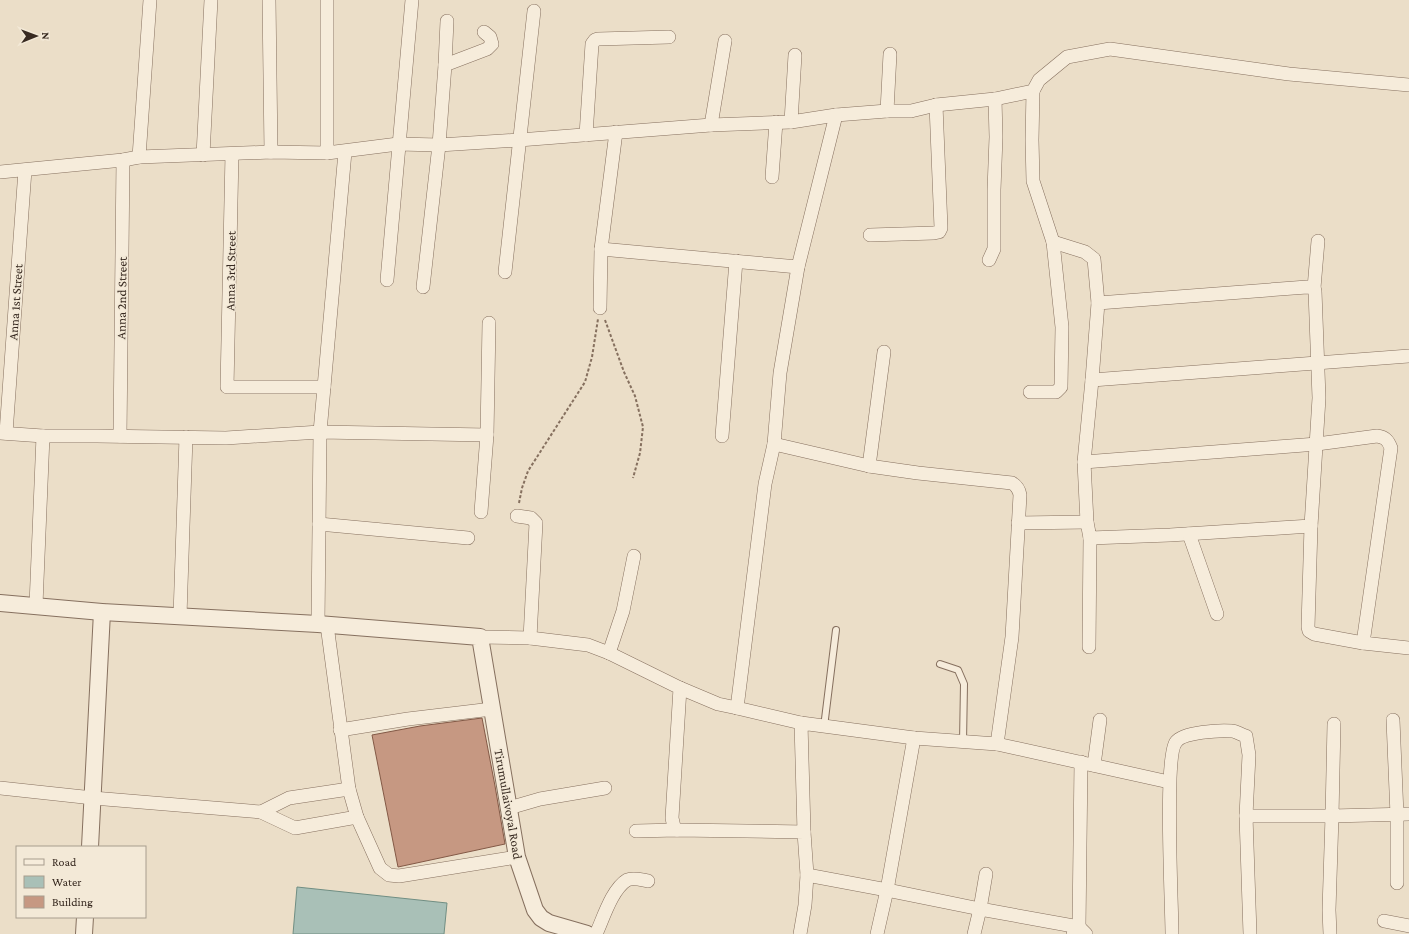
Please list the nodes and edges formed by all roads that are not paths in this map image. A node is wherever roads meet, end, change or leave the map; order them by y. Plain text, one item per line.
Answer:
1 (150, 0) edge
2 (211, 0) edge
3 (269, 0) edge
4 (328, 0) edge
5 (412, 0) edge
6 (534, 11) dead end
7 (447, 21) dead end
8 (484, 32) dead end
9 (669, 37) dead end
10 (725, 41) dead end
11 (795, 54) dead end
12 (890, 54) dead end
13 (445, 65) junction
14 (1409, 86) edge
15 (1033, 91) junction
16 (995, 98) junction
17 (936, 105) junction
18 (887, 111) junction
19 (836, 115) junction
20 (776, 122) junction
21 (791, 122) junction
22 (711, 125) junction
23 (616, 132) junction
24 (586, 135) junction
25 (519, 140) junction
26 (398, 144) junction
27 (439, 145) junction
28 (271, 152) junction
29 (345, 152) junction
30 (326, 153) junction
31 (232, 154) junction
32 (203, 155) junction
33 (139, 157) junction
34 (123, 160) junction
35 (25, 170) junction
36 (0, 172) edge
37 (772, 177) dead end
38 (870, 235) dead end
39 (1318, 241) dead end
40 (1053, 242) junction
41 (601, 248) junction
42 (989, 260) dead end
43 (736, 261) junction
44 (798, 267) junction
45 (505, 272) dead end
46 (387, 280) dead end
47 (423, 287) dead end
48 (1314, 288) junction
49 (1098, 303) junction
50 (600, 308) road end
51 (489, 323) dead end
52 (884, 352) dead end
53 (1409, 356) edge
54 (1318, 363) junction
55 (1092, 380) junction
56 (324, 387) junction
57 (1030, 392) dead end
58 (320, 432) junction
59 (3, 433) edge
60 (487, 435) junction
61 (43, 436) junction
62 (120, 436) junction
63 (722, 436) dead end
64 (186, 437) junction
65 (774, 444) junction
66 (1317, 444) junction
67 (1084, 462) junction
68 (869, 466) junction
69 (481, 512) dead end
70 (517, 516) road end
71 (1087, 522) junction
72 (1018, 523) junction
73 (319, 524) junction
74 (1311, 526) junction
75 (1189, 534) junction
76 (468, 538) dead end
77 (1090, 538) junction
78 (634, 556) dead end
79 (0, 603) edge
80 (36, 606) junction
81 (102, 612) junction
82 (1217, 614) dead end
83 (180, 616) junction
84 (323, 625) junction
85 (836, 630) dead end
86 (480, 637) junction
87 (530, 638) junction
88 (1363, 642) junction
89 (1089, 647) dead end
90 (1409, 648) edge
91 (610, 653) junction
92 (940, 664) dead end
93 (680, 688) junction
94 (737, 708) junction
95 (492, 709) junction
96 (1100, 720) dead end
97 (1393, 720) dead end
98 (801, 723) junction
99 (1334, 724) dead end
100 (824, 726) junction
101 (340, 730) junction
102 (914, 738) junction
103 (963, 742) junction
104 (997, 744) junction
105 (1087, 764) junction
106 (1169, 782) junction
107 (0, 788) edge
108 (605, 788) dead end
109 (349, 789) junction
110 (93, 798) junction
111 (509, 808) junction
112 (260, 812) junction
113 (1403, 815) edge
114 (1246, 816) junction
115 (1332, 816) junction
116 (357, 817) junction
117 (677, 830) junction
118 (636, 831) dead end
119 (804, 832) junction
120 (90, 846) edge
121 (517, 858) junction
122 (986, 874) dead end
123 (807, 875) junction
124 (648, 882) dead end
125 (1398, 883) dead end
126 (887, 890) junction
127 (980, 909) junction
128 (85, 918) edge
129 (541, 918) junction
130 (1384, 921) dead end
131 (1409, 926) edge
132 (1079, 932) edge
133 (84, 934) edge
134 (540, 934) edge
135 (587, 934) edge
136 (596, 934) edge
137 (800, 934) edge
138 (877, 934) edge
139 (974, 934) edge
140 (1172, 934) edge
141 (1250, 934) edge
142 (1330, 934) edge

1 - 33 street
2 - 32 street
3 - 28 street
4 - 30 street
5 - 26 street
6 - 25 street
7 - 13 street
8 - 13 street
9 - 24 street
10 - 22 street
11 - 21 street
12 - 18 street
13 - 27 street
14 - 15 street
15 - 16 street
15 - 40 street
16 - 17 street
16 - 42 street
17 - 18 street
17 - 38 street
18 - 19 street
19 - 21 street
19 - 44 street
20 - 21 street
20 - 22 street
20 - 37 street
22 - 23 street
23 - 24 street
23 - 41 street
24 - 25 street
25 - 27 street
25 - 45 street
26 - 27 street
26 - 29 street
26 - 46 street
27 - 47 street
28 - 30 street
28 - 31 street
29 - 30 street
29 - 56 street
31 - 32 street
31 - 56 street, Anna 3rd Street
32 - 33 street
33 - 34 street
34 - 35 street
34 - 62 street, Anna 2nd Street
35 - 36 street
35 - 59 street, Anna 1st Street
39 - 48 street
40 - 49 street
40 - 57 street
41 - 43 street
41 - 50 street
43 - 44 street
43 - 63 street
44 - 65 street
48 - 49 street
48 - 54 street
49 - 55 street
51 - 60 street
52 - 68 street
53 - 54 street
54 - 55 street
54 - 66 street
55 - 67 street
56 - 58 street
58 - 60 street
58 - 64 street
58 - 73 street
59 - 61 street
60 - 69 street
61 - 62 street
61 - 80 street
62 - 64 street
64 - 83 street
65 - 68 street
65 - 94 street
66 - 67 street
66 - 74 street
66 - 88 street
67 - 71 street
68 - 72 street
70 - 87 street
71 - 72 street
71 - 77 street
72 - 104 street
73 - 76 street
73 - 84 street
74 - 75 street
74 - 88 street
75 - 77 street
75 - 82 street
77 - 89 street
78 - 91 street
79 - 80 street
80 - 81 street
81 - 83 street
81 - 110 street
83 - 84 street
84 - 86 street
84 - 101 street
85 - 100 lane
86 - 87 street
86 - 95 street, Tirumullaivoyal Road
87 - 91 street
88 - 90 street
91 - 93 street
92 - 103 lane
93 - 94 street
93 - 117 street
94 - 98 street
95 - 101 street
95 - 111 street, Tirumullaivoyal Road
96 - 105 street
97 - 113 street
98 - 100 street
98 - 119 street
99 - 115 street
100 - 102 street
101 - 109 street
102 - 103 street
102 - 126 street
103 - 104 street
104 - 105 street
105 - 106 street
105 - 132 street
106 - 114 street
106 - 140 street
107 - 110 street
108 - 111 street
109 - 112 street
109 - 116 street
110 - 112 street
110 - 120 street
111 - 121 street, Tirumullaivoyal Road
112 - 116 street
113 - 115 street
113 - 125 street
114 - 115 street
114 - 141 street
115 - 142 street
116 - 121 street
117 - 118 street
117 - 119 street
119 - 123 street
121 - 129 street, Tirumullaivoyal Road
122 - 127 street
123 - 126 street
123 - 137 street
124 - 136 street
126 - 127 street
126 - 138 street
127 - 132 street
127 - 139 street
128 - 133 street
129 - 134 street
129 - 135 street
130 - 131 street

